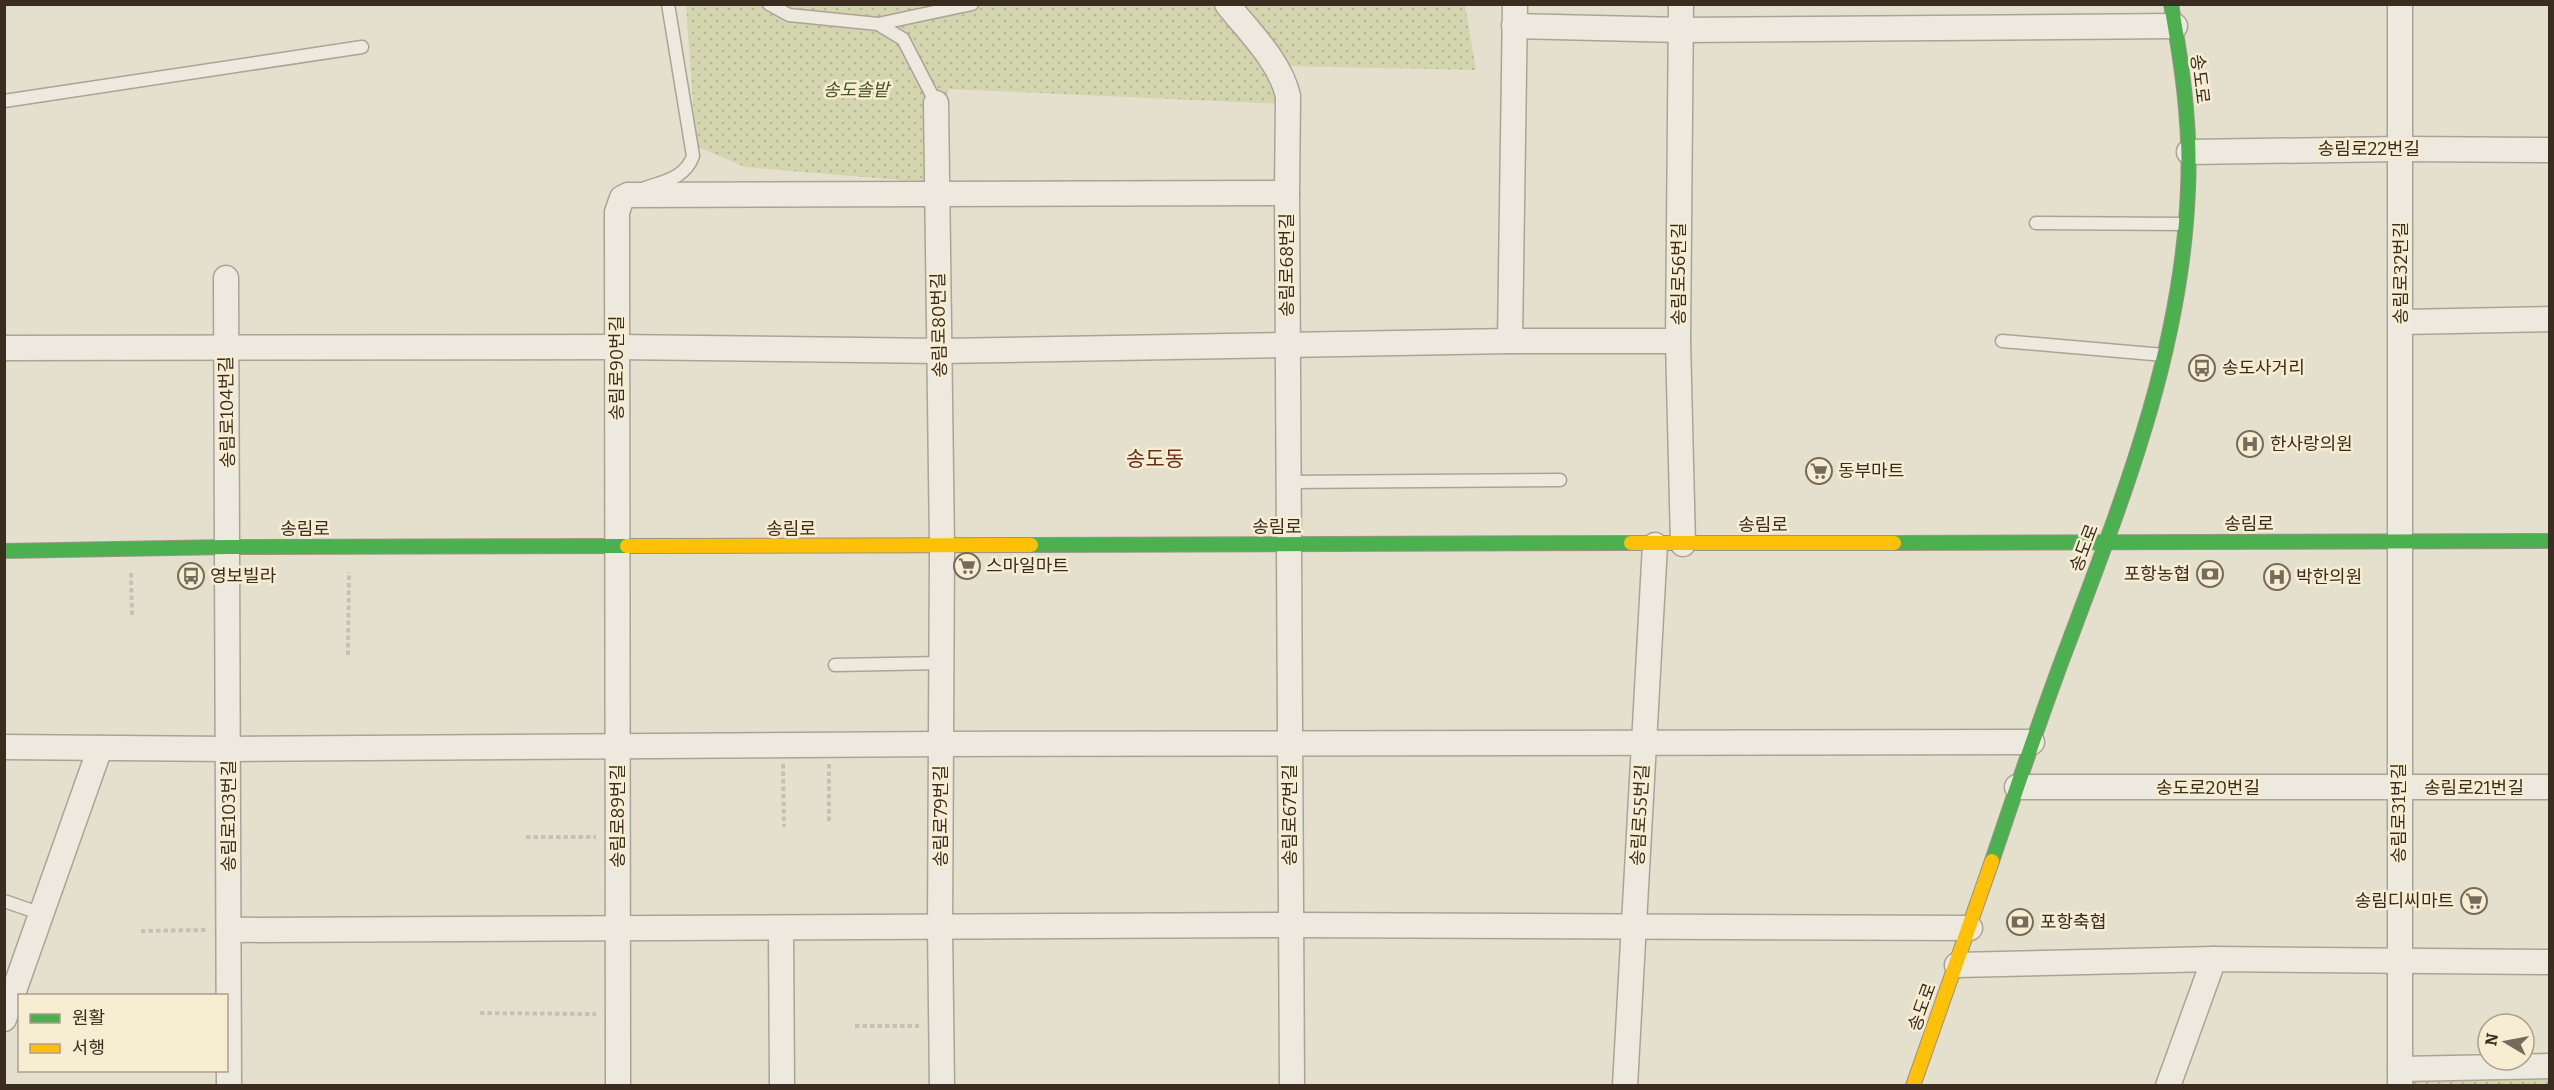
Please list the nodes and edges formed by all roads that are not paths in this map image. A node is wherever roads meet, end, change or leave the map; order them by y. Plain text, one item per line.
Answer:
1 (668, 4) edge
2 (769, 4) edge
3 (972, 4) edge
4 (1227, 4) edge
5 (1681, 4) edge
6 (2400, 4) edge
7 (1515, 15) edge
8 (2173, 15) edge
9 (878, 24) junction
10 (1681, 30) junction
11 (362, 47) dead end
12 (4, 101) edge
13 (936, 103) joint
14 (2401, 149) junction
15 (2550, 150) edge
16 (2189, 152) junction
17 (938, 193) junction
18 (1287, 193) junction
19 (628, 195) junction
20 (2036, 223) dead end
21 (2186, 224) junction
22 (226, 278) dead end
23 (2550, 319) edge
24 (2402, 322) junction
25 (1510, 341) junction
26 (1678, 341) junction
27 (2002, 341) dead end
28 (1288, 345) junction
29 (617, 347) junction
30 (4, 348) edge
31 (227, 348) junction
32 (940, 351) junction
33 (2165, 355) junction
34 (1560, 480) dead end
35 (1288, 482) junction
36 (2400, 541) junction
37 (2105, 542) junction
38 (2550, 542) edge
39 (1683, 544) junction
40 (1288, 545) junction
41 (1655, 545) junction
42 (942, 546) junction
43 (228, 547) junction
44 (617, 547) junction
45 (4, 551) edge
46 (941, 663) junction
47 (835, 665) dead end
48 (2032, 742) junction
49 (1643, 743) junction
50 (941, 744) junction
51 (1290, 744) junction
52 (4, 747) edge
53 (617, 747) junction
54 (100, 748) junction
55 (229, 749) junction
56 (2017, 787) junction
57 (2550, 787) edge
58 (2399, 788) junction
59 (4, 901) edge
60 (42, 914) junction
61 (1290, 925) junction
62 (1634, 927) junction
63 (940, 928) junction
64 (1970, 928) junction
65 (618, 929) junction
66 (781, 929) junction
67 (229, 930) junction
68 (2214, 959) junction
69 (2400, 962) junction
70 (2550, 962) edge
71 (1957, 965) junction
72 (6, 1011) edge
73 (2550, 1066) edge
74 (2400, 1077) edge
75 (229, 1086) edge
76 (618, 1086) edge
77 (782, 1086) edge
78 (942, 1086) edge
79 (1292, 1086) edge
80 (1625, 1086) edge
81 (1913, 1086) edge
82 (2168, 1086) edge

1 - 19 lane
2 - 9 lane
3 - 9 lane
4 - 18 street, 송림로68번길
5 - 10 street, 송림로56번길
6 - 14 street, 송림로32번길
7 - 10 street
7 - 25 street
8 - 10 street
8 - 16 street, 송도로
9 - 13 lane
10 - 26 street, 송림로56번길
11 - 12 lane
13 - 17 street, 송림로80번길
14 - 15 street, 송림로22번길
14 - 16 street, 송림로22번길
14 - 24 street, 송림로32번길
16 - 21 street, 송도로
17 - 18 street
17 - 19 street
17 - 32 street, 송림로80번길
18 - 28 street, 송림로68번길
19 - 29 street, 송림로90번길
20 - 21 lane
21 - 33 street, 송도로
22 - 31 street, 송림로104번길
23 - 24 street
24 - 36 street, 송림로32번길
25 - 26 street
25 - 28 street
26 - 39 street, 송림로56번길
27 - 33 lane
28 - 32 street
28 - 35 street, 송림로68번길
29 - 31 street
29 - 32 street
29 - 44 street, 송림로90번길
30 - 31 street
31 - 43 street, 송림로104번길
32 - 42 street, 송림로80번길
33 - 37 street, 송도로
34 - 35 lane
35 - 40 street, 송림로68번길
36 - 37 street, 송림로
36 - 38 street, 송림로
36 - 58 street, 송림로31번길
37 - 39 street, 송림로
37 - 48 street, 송도로
39 - 41 street, 송림로
40 - 41 street, 송림로
40 - 42 street, 송림로
40 - 51 street, 송림로67번길
41 - 49 street, 송림로55번길
42 - 44 street, 송림로
42 - 46 street, 송림로79번길
43 - 44 street, 송림로
43 - 45 street, 송림로
43 - 55 street, 송림로103번길
44 - 53 street, 송림로89번길
46 - 47 lane
46 - 50 street, 송림로79번길
48 - 49 street
48 - 56 street, 송도로
49 - 51 street
49 - 62 street, 송림로55번길
50 - 51 street
50 - 53 street
50 - 63 street, 송림로79번길
51 - 61 street, 송림로67번길
52 - 54 street
53 - 55 street
53 - 65 street, 송림로89번길
54 - 55 street
54 - 60 street
55 - 67 street, 송림로103번길
56 - 58 street, 송도로20번길
56 - 64 street, 송도로
57 - 58 street, 송림로21번길
58 - 69 street, 송림로31번길
59 - 60 lane
60 - 72 street
61 - 62 street
61 - 63 street
61 - 79 street, 송림로67번길
62 - 64 street
62 - 80 street, 송림로55번길
63 - 66 street
63 - 78 street, 송림로79번길
64 - 71 street, 송도로
65 - 66 street
65 - 67 street
65 - 76 street, 송림로89번길
66 - 77 street
67 - 75 street, 송림로103번길
68 - 69 street
68 - 71 street
68 - 82 street
69 - 70 street
69 - 74 street, 송림로31번길
71 - 81 street, 송도로
73 - 74 street

